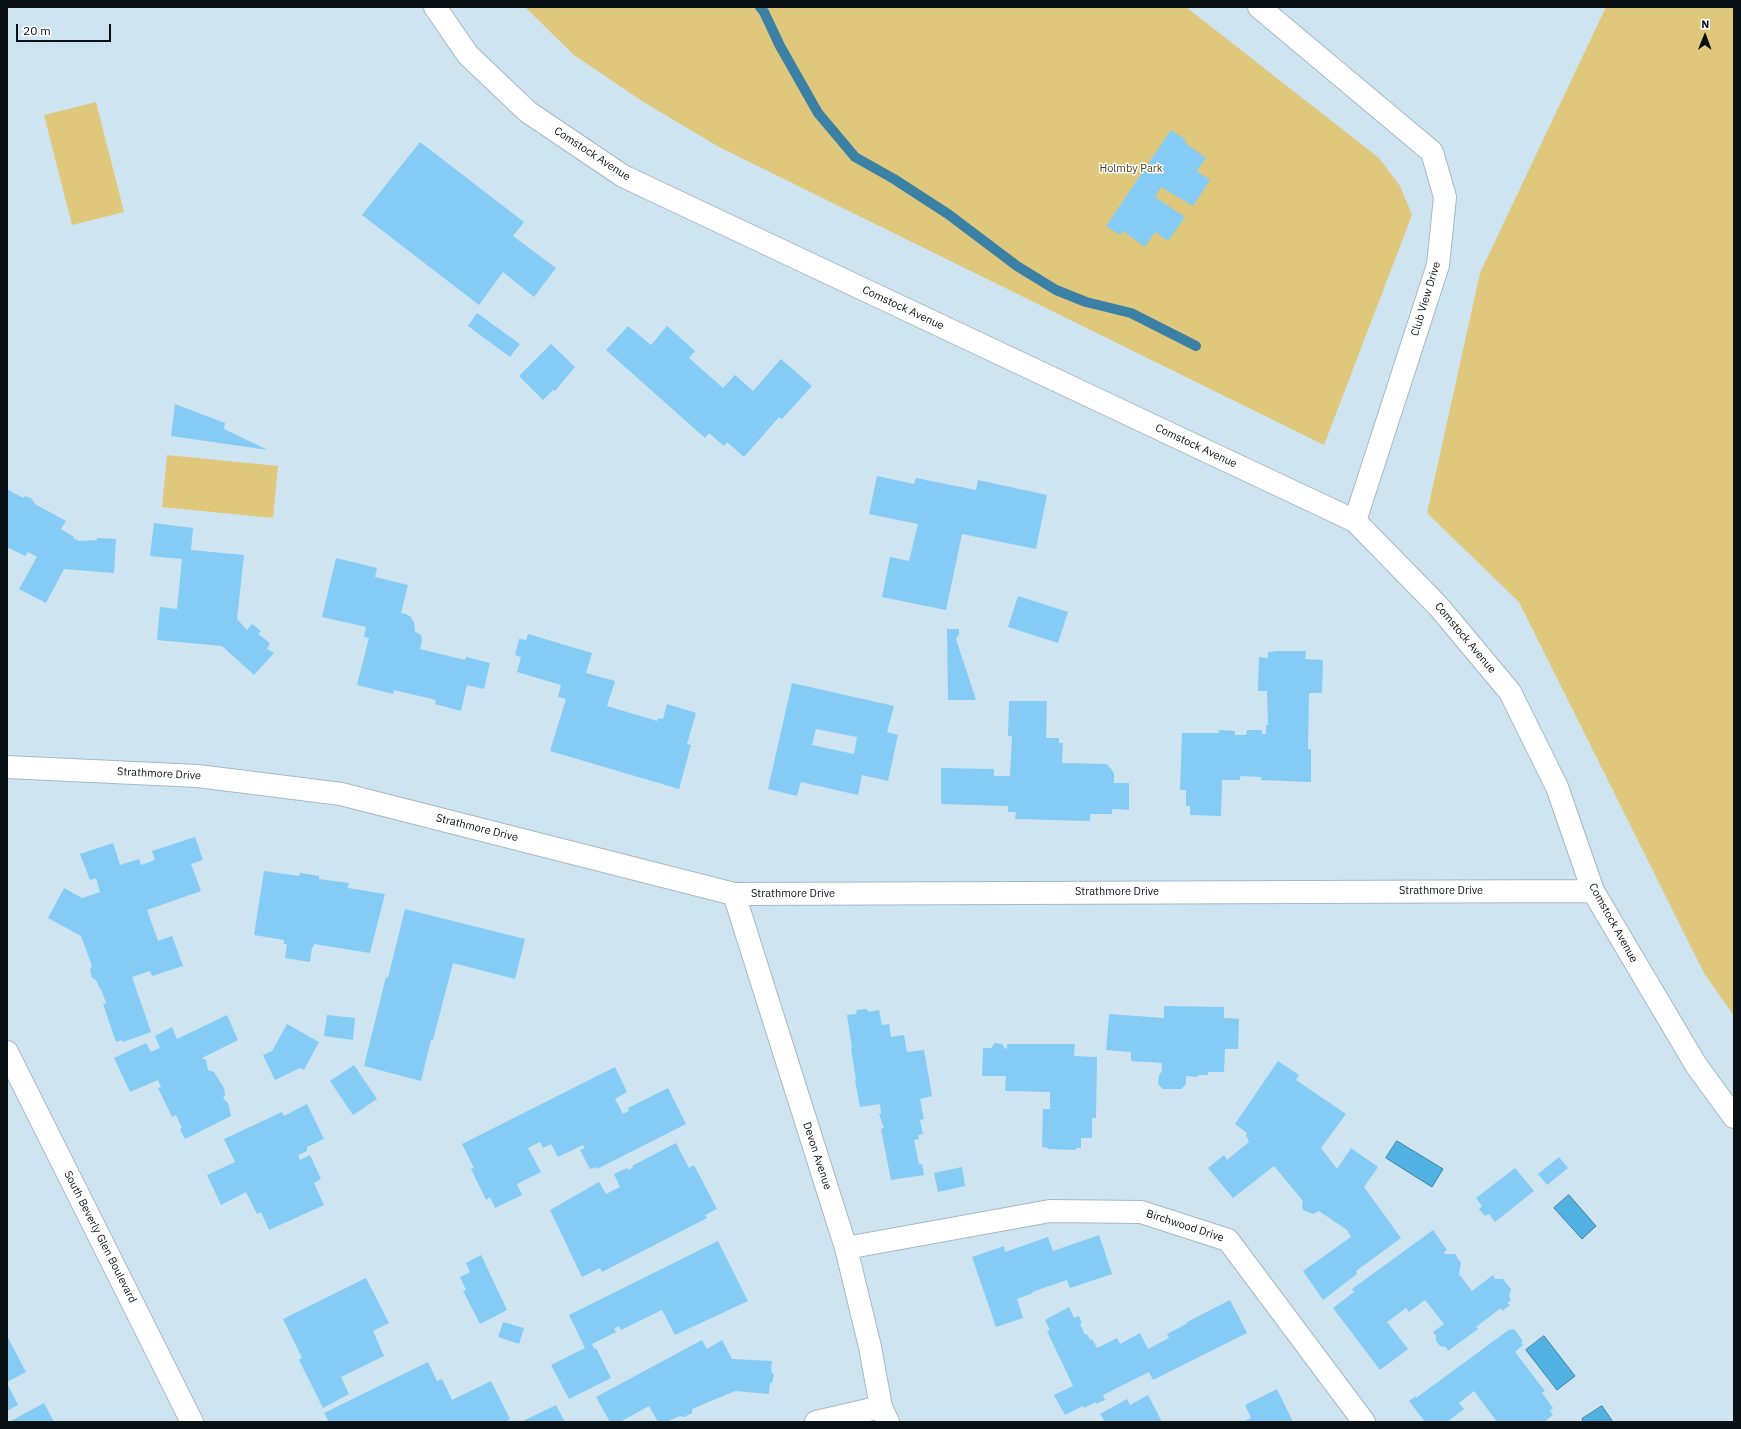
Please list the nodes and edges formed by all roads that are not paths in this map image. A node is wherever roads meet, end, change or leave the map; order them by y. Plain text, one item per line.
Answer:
1 (435, 7) edge
2 (1259, 7) edge
3 (1355, 521) junction
4 (7, 767) edge
5 (1593, 891) junction
6 (734, 894) junction
7 (7, 1052) edge
8 (1734, 1118) edge
9 (846, 1248) junction
10 (885, 1415) edge
11 (192, 1422) edge
12 (816, 1422) edge
13 (1364, 1422) edge

1 - 3 street, Comstock Avenue
2 - 3 street, Club View Drive
3 - 5 street, Comstock Avenue
4 - 6 street, Strathmore Drive
5 - 6 street, Strathmore Drive
5 - 8 street, Comstock Avenue
6 - 9 street, Devon Avenue
7 - 11 street, South Beverly Glen Boulevard
9 - 10 street, Devon Avenue
9 - 13 street, Birchwood Drive
10 - 12 street

